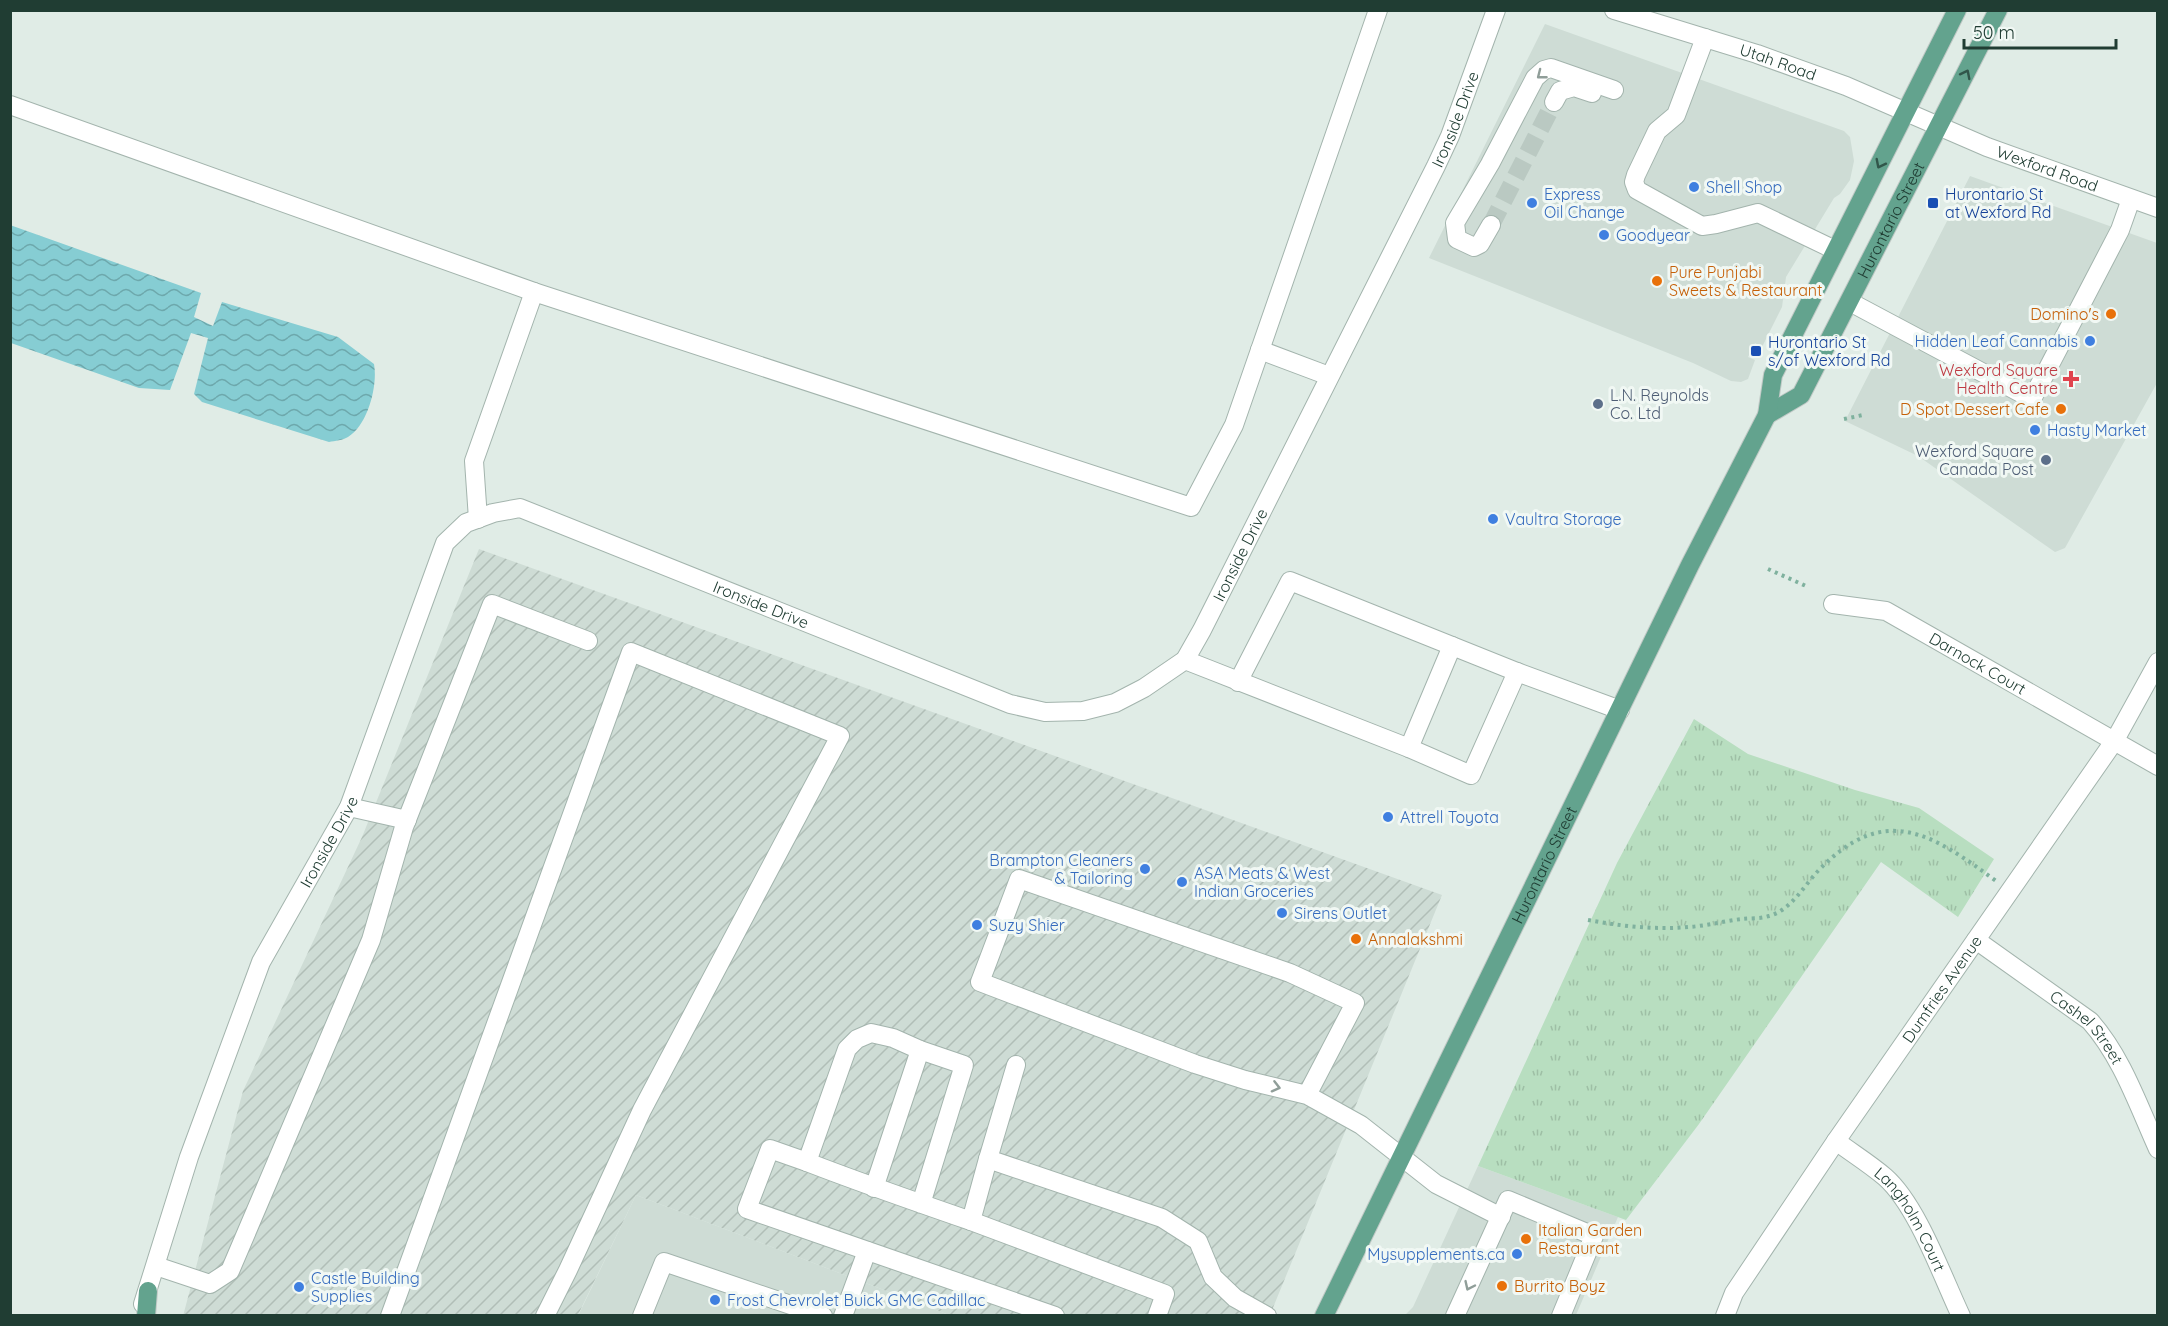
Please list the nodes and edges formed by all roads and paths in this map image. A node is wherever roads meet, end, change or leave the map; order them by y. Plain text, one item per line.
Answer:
1 (1378, 10) edge
2 (1496, 10) edge
3 (1614, 10) edge
4 (1957, 10) edge
5 (1998, 10) edge
6 (1705, 38) junction
7 (1554, 102) tunnel mouth
8 (10, 105) edge
9 (1906, 112) junction
10 (1939, 126) junction
11 (2131, 199) junction
12 (2157, 208) edge
13 (1491, 225) tunnel mouth
14 (1836, 250) junction
15 (534, 292) junction
16 (1850, 302) junction
17 (1260, 350) junction
18 (1329, 376) junction
19 (1767, 415) junction
20 (1863, 415) dead end
21 (1844, 419) dead end
22 (478, 519) junction
23 (1768, 569) dead end
24 (1806, 586) dead end
25 (1833, 604) dead end
26 (588, 641) dead end
27 (1452, 645) junction
28 (1185, 660) junction
29 (2157, 662) edge
30 (1517, 672) junction
31 (1238, 682) junction
32 (1620, 710) junction
33 (2115, 740) junction
34 (1409, 748) junction
35 (2157, 766) edge
36 (349, 807) junction
37 (407, 820) junction
38 (2009, 890) junction
39 (1588, 920) dead end
40 (1976, 940) junction
41 (920, 1050) junction
42 (1016, 1065) dead end
43 (1307, 1095) junction
44 (1836, 1141) junction
45 (2157, 1149) edge
46 (1401, 1156) junction
47 (988, 1159) junction
48 (807, 1162) junction
49 (874, 1188) junction
50 (921, 1204) junction
51 (1501, 1217) junction
52 (971, 1221) junction
53 (867, 1251) junction
54 (156, 1266) junction
55 (148, 1291) junction
56 (139, 1316) edge
57 (146, 1316) edge
58 (390, 1316) edge
59 (545, 1316) edge
60 (642, 1316) edge
61 (823, 1316) edge
62 (843, 1316) edge
63 (1055, 1316) edge
64 (1157, 1316) edge
65 (1268, 1316) edge
66 (1324, 1316) edge
67 (1455, 1316) edge
68 (1561, 1316) edge
69 (1725, 1316) edge
70 (1961, 1316) edge

1 - 17 street
2 - 18 street, Ironside Drive
3 - 6 street, Utah Road
4 - 9 main road, Hurontario Street
10 -> 5 main road, Hurontario Street
6 - 9 street, Utah Road
6 - 14 street
7 -> 13 street
8 - 15 street
9 - 10 street, Utah Road
9 -> 14 main road, Hurontario Street
10 - 11 street, Wexford Road
10 - 16 main road, Hurontario Street
11 - 12 street, Wexford Road
11 - 16 street
14 - 19 main road, Hurontario Street
15 - 17 street
15 - 22 street
16 - 19 main road, Hurontario Street
17 - 18 street
18 - 28 street, Ironside Drive
19 - 32 main road, Hurontario Street
20 - 21 path
22 - 28 street, Ironside Drive
22 - 36 street, Ironside Drive
23 - 24 path
25 - 33 street, Darnock Court
26 - 37 street
27 - 30 street
27 - 31 street
27 - 34 street
28 - 31 street
29 - 33 street, Dumfries Avenue
30 - 32 street
30 - 34 street
31 - 34 street
32 - 46 main road, Hurontario Street
33 - 35 street, Darnock Court
33 - 38 street, Dumfries Avenue
36 - 37 street
36 - 54 street, Ironside Drive
37 - 54 street
38 - 39 path
38 - 40 street, Dumfries Avenue
40 - 44 street, Dumfries Avenue
40 - 45 street, Cashel Street
41 - 48 street
41 - 49 street
41 - 50 street
42 - 47 street
43 -> 43 street
43 - 46 street
44 - 69 street, Dumfries Avenue
44 - 70 street, Langholm Court
46 - 51 street
46 - 66 main road, Hurontario Street
47 - 52 street
47 - 65 street
48 - 49 street
48 - 53 street
49 - 50 street
50 - 52 street
51 -> 67 street
51 - 68 street
52 - 64 street
53 - 62 street
53 - 63 street
54 - 55 street, Ironside Drive
55 - 56 street, Ironside Drive
55 - 57 main road
58 - 59 street
60 - 61 street

